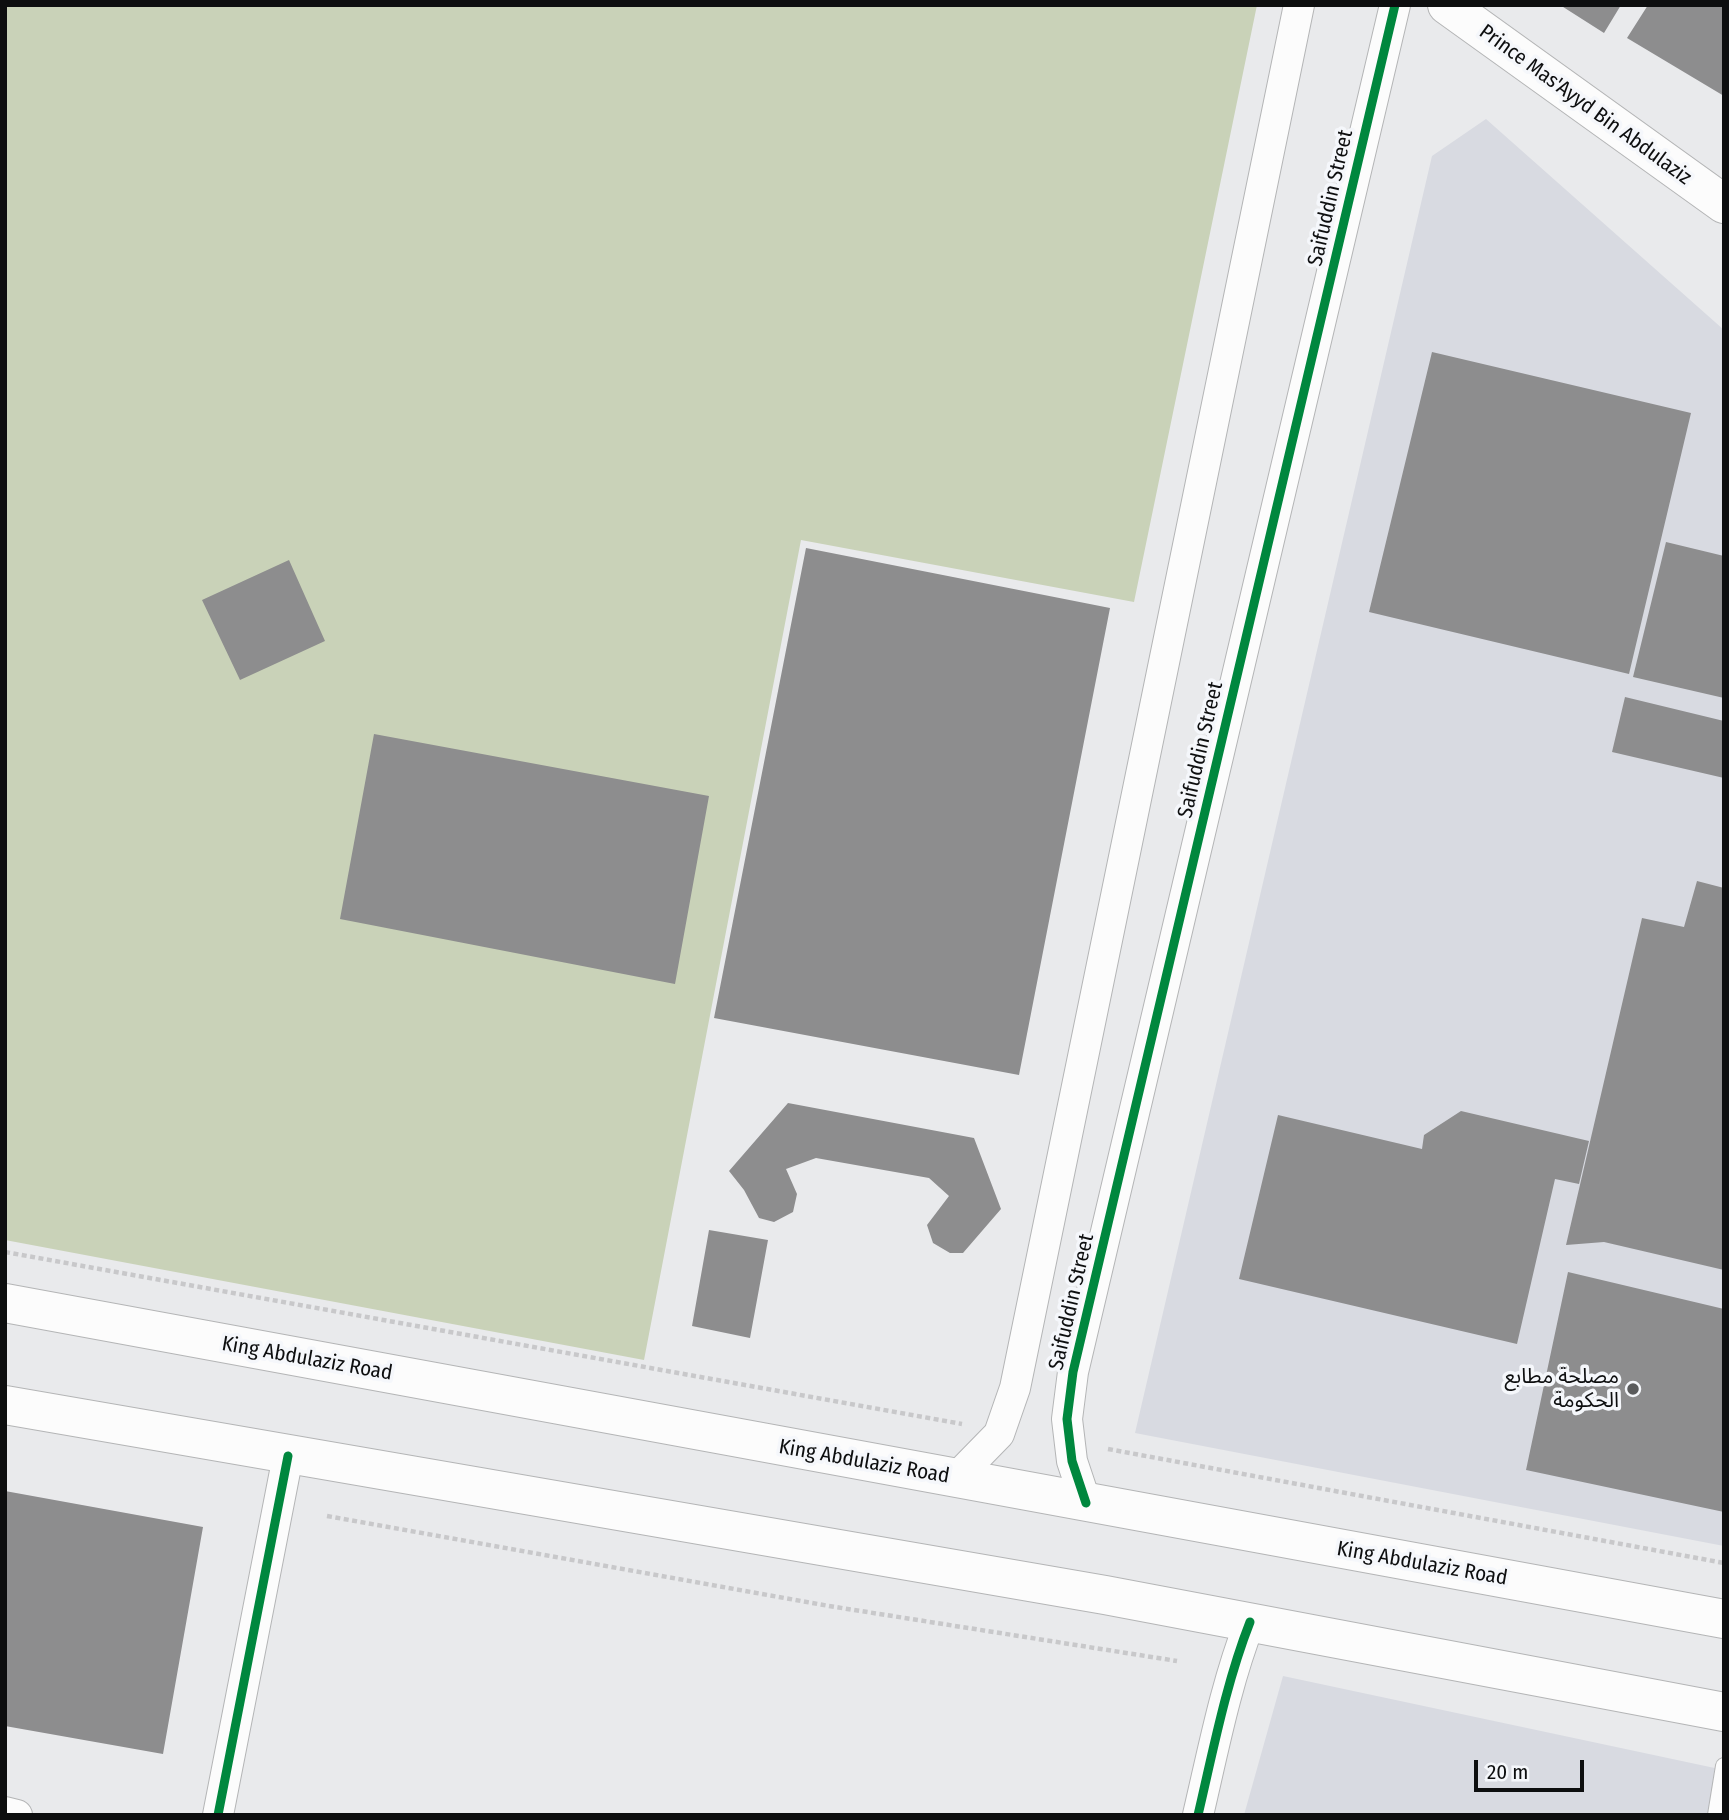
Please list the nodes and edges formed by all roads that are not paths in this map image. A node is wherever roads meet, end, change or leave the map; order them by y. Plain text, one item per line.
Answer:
1 (1299, 5) edge
2 (1395, 5) edge
3 (1447, 5) edge
4 (1724, 204) edge
5 (5, 1303) edge
6 (5, 1405) edge
7 (288, 1456) junction
8 (955, 1479) junction
9 (1086, 1503) junction
10 (1724, 1619) edge
11 (1250, 1622) junction
12 (1724, 1712) edge
13 (1724, 1766) edge
14 (5, 1812) edge
15 (17, 1815) edge
16 (218, 1815) edge
17 (1199, 1815) edge
18 (1716, 1815) edge

1 - 8 street, Saifuddin Street
2 - 9 street, Saifuddin Street
3 - 4 main road, Prince Mas'Ayyd Bin Abdulaziz
5 - 8 main road, King Abdulaziz Road
6 - 7 main road
7 - 11 main road
7 - 16 street
8 - 9 main road, King Abdulaziz Road
9 - 10 main road, King Abdulaziz Road
11 - 12 main road
11 - 17 street
13 - 18 lane
14 - 15 street

